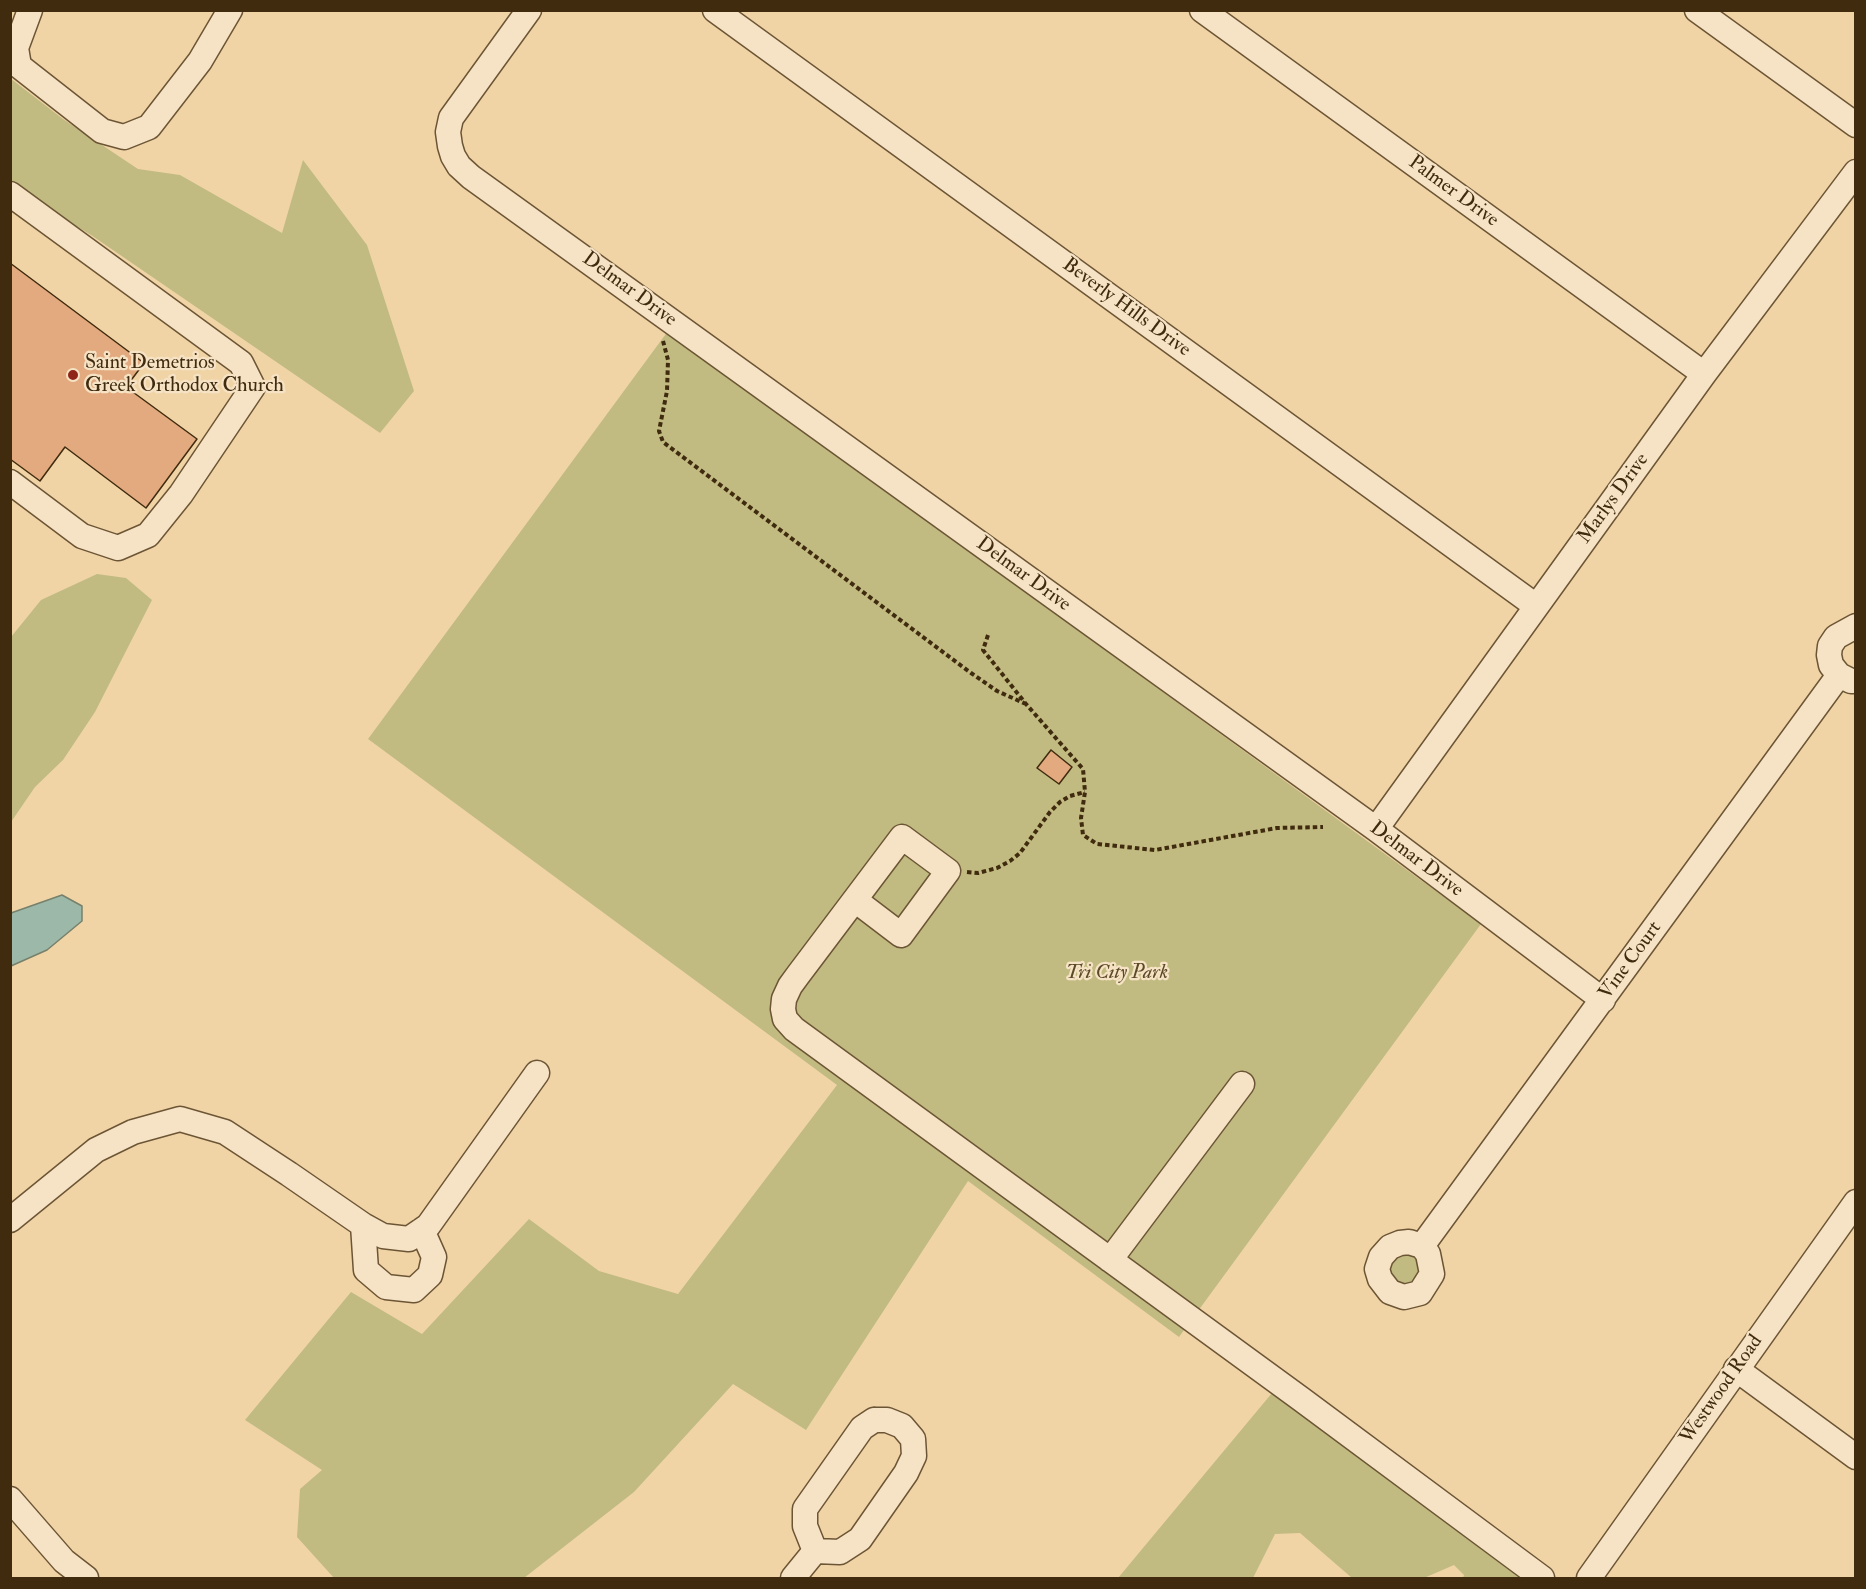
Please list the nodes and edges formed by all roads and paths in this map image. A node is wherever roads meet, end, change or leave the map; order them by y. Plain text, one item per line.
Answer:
1 (30, 10) edge
2 (230, 10) edge
3 (529, 10) edge
4 (715, 10) edge
5 (1202, 10) edge
6 (1697, 10) edge
7 (1856, 125) edge
8 (1856, 172) edge
9 (10, 194) edge
10 (655, 335) dead end
11 (1704, 374) junction
12 (10, 482) edge
13 (1536, 606) junction
14 (1856, 626) edge
15 (988, 635) dead end
16 (1847, 678) edge
17 (1026, 704) junction
18 (1085, 792) junction
19 (1323, 827) dead end
20 (1376, 829) junction
21 (948, 872) junction
22 (855, 900) junction
23 (1603, 999) junction
24 (537, 1073) dead end
25 (1242, 1084) dead end
26 (1856, 1202) edge
27 (10, 1220) edge
28 (363, 1225) junction
29 (422, 1230) junction
30 (1422, 1246) dead end
31 (1110, 1260) junction
32 (1736, 1369) junction
33 (1856, 1457) edge
34 (10, 1499) edge
35 (815, 1551) junction
36 (86, 1578) edge
37 (793, 1578) edge
38 (1542, 1578) edge
39 (1589, 1578) edge

1 - 2 street
3 - 20 street, Delmar Drive
4 - 13 street, Beverly Hills Drive
5 - 11 street, Palmer Drive
6 - 7 street
8 - 11 street, Marlys Drive
9 - 12 street
10 - 17 path
11 - 13 street, Marlys Drive
13 - 20 street, Marlys Drive
14 - 16 street, Vine Court
15 - 17 path
16 - 23 street, Vine Court
17 - 18 path
18 - 19 path
18 - 21 path
20 - 23 street, Delmar Drive
21 - 22 street
21 - 22 street
22 - 31 street
23 - 30 street, Vine Court
24 - 29 street
25 - 31 street
26 - 32 street, Westwood Road
27 - 28 street
28 - 29 street
28 - 29 street
31 - 38 street
32 - 33 street
32 - 39 street, Westwood Road
34 - 36 street
35 - 35 street
35 - 37 street

